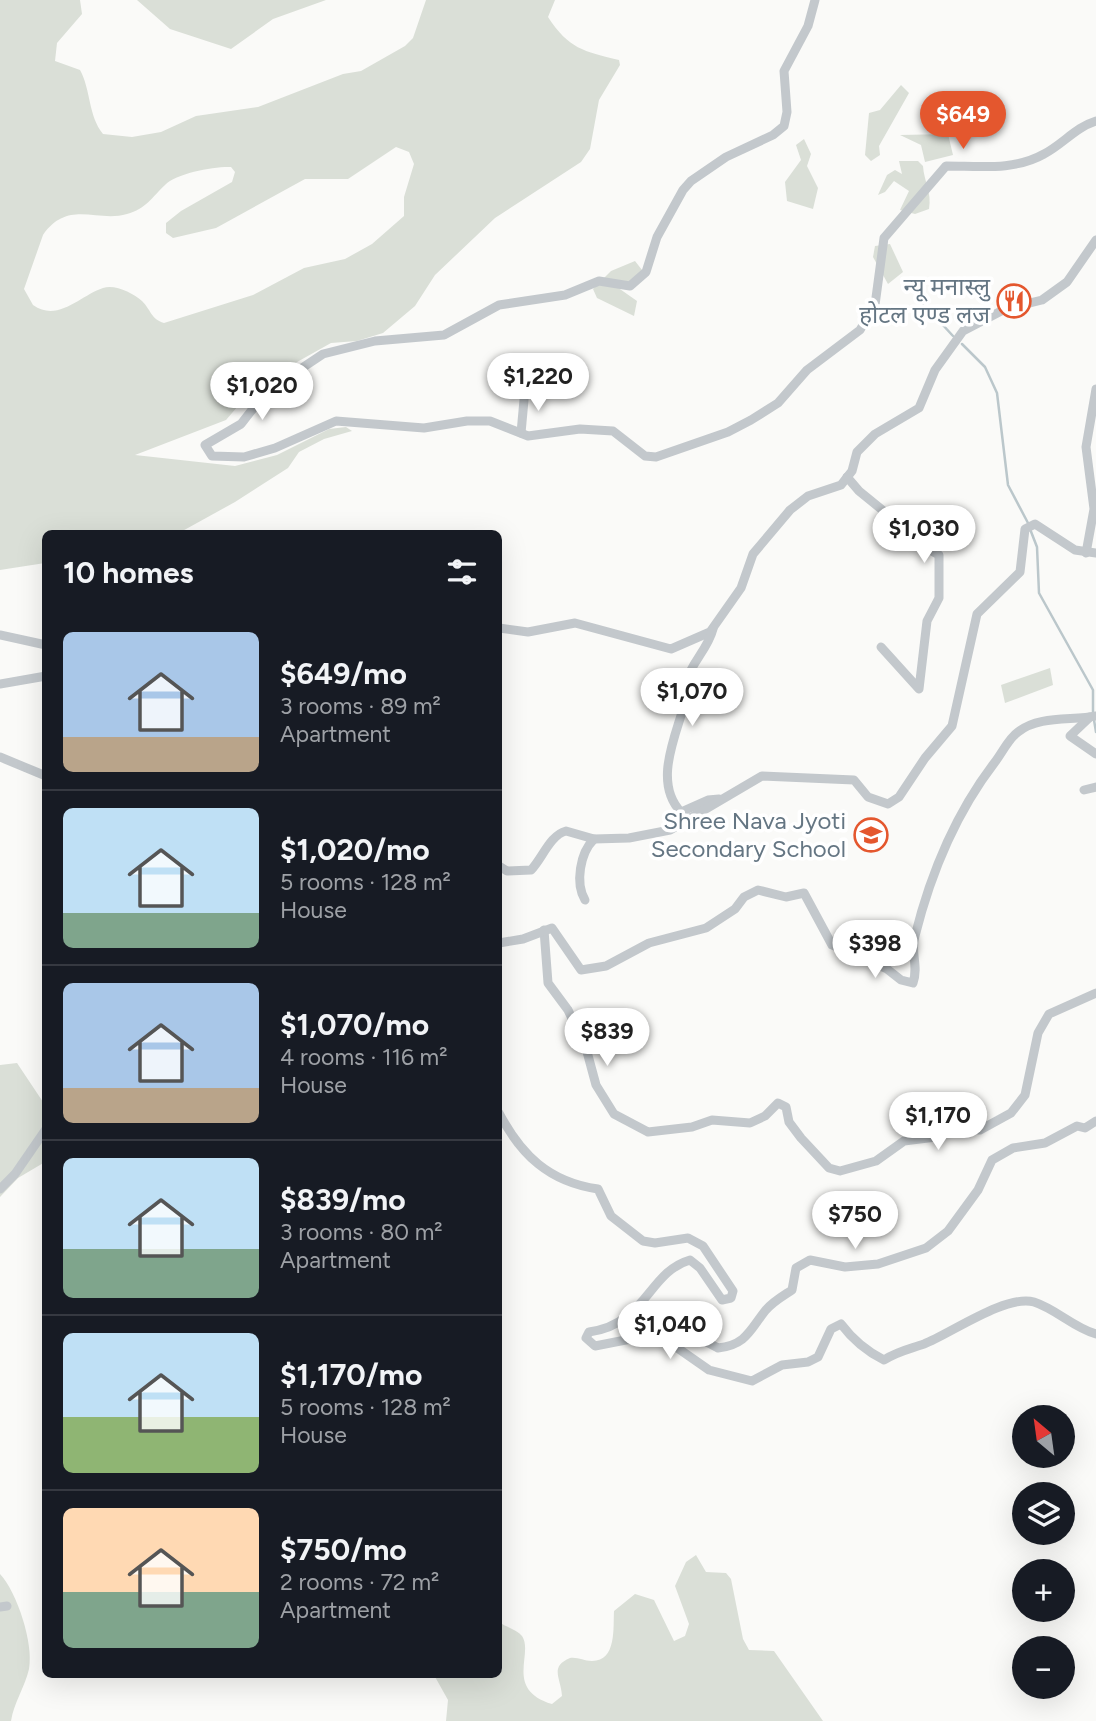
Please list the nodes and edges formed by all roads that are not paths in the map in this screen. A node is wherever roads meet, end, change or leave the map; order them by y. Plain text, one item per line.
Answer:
1 (815, 0) edge
2 (1096, 121) edge
3 (1096, 240) edge
4 (525, 389) dead end
5 (1096, 389) edge
6 (521, 433) junction
7 (847, 477) junction
8 (1091, 553) edge
9 (713, 628) junction
10 (502, 629) edge
11 (0, 635) edge
12 (42, 644) edge
13 (881, 648) dead end
14 (42, 677) edge
15 (0, 684) edge
16 (1093, 717) edge
17 (1096, 754) edge
18 (0, 757) edge
19 (42, 774) edge
20 (1096, 787) edge
21 (1084, 790) dead end
22 (725, 798) junction
23 (594, 839) junction
24 (502, 868) edge
25 (585, 900) dead end
26 (544, 930) junction
27 (502, 942) edge
28 (1096, 993) edge
29 (502, 1119) edge
30 (1096, 1121) edge
31 (42, 1135) edge
32 (0, 1189) edge
33 (1096, 1334) edge
34 (649, 1336) junction

1 - 6 street
2 - 6 street
3 - 7 street
4 - 6 street
5 - 8 street
7 - 9 street
7 - 13 street
8 - 22 street
9 - 10 street
9 - 22 street
11 - 12 street
14 - 15 street
16 - 17 street
16 - 26 street
18 - 19 street
20 - 21 street
22 - 23 street
23 - 24 street
23 - 25 street
26 - 27 street
26 - 28 street
29 - 34 street
30 - 34 street
31 - 32 street
33 - 34 street

